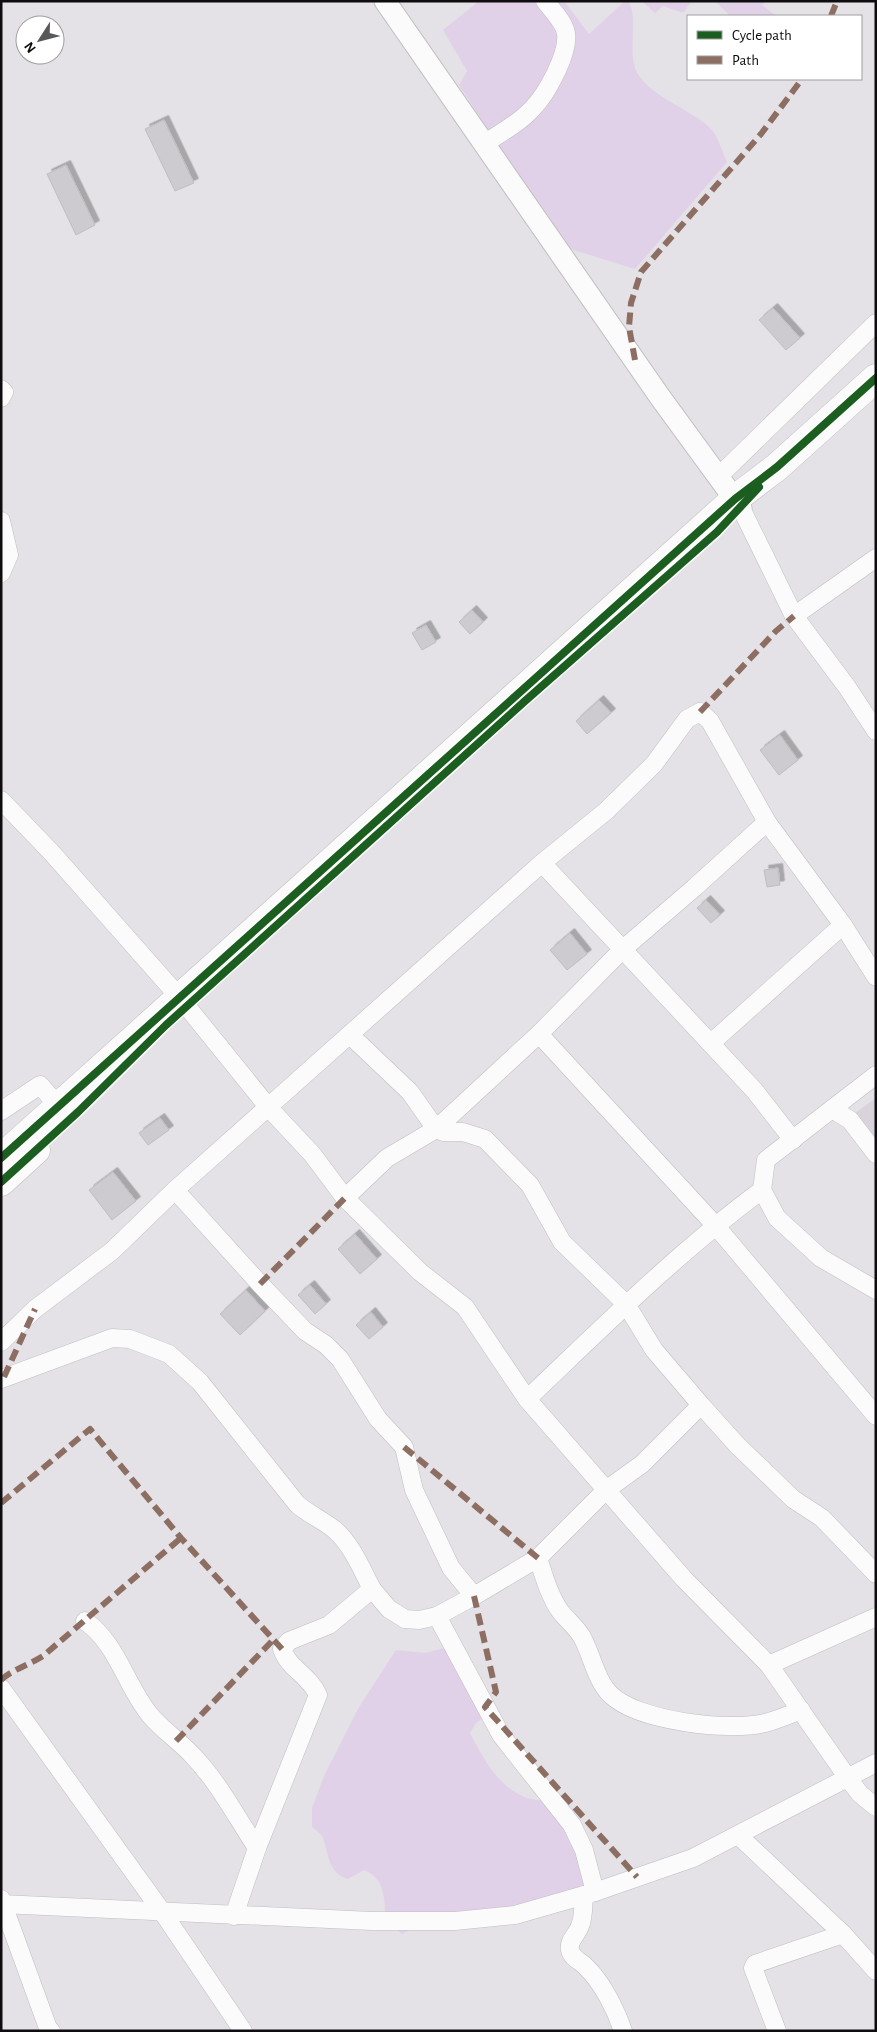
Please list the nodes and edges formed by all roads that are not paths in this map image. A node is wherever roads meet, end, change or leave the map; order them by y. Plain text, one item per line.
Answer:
1 (385, 1) edge
2 (545, 1) edge
3 (485, 143) junction
4 (876, 323) edge
5 (876, 378) edge
6 (1, 389) edge
7 (1, 398) edge
8 (719, 476) junction
9 (738, 504) junction
10 (1, 521) edge
11 (876, 558) edge
12 (1, 573) edge
13 (794, 616) junction
14 (876, 731) edge
15 (1, 800) edge
16 (768, 822) junction
17 (542, 863) junction
18 (843, 925) junction
19 (622, 948) junction
20 (876, 977) edge
21 (184, 1002) junction
22 (539, 1034) junction
23 (350, 1035) junction
24 (711, 1043) junction
25 (876, 1075) edge
26 (59, 1106) junction
27 (269, 1108) junction
28 (1, 1110) edge
29 (832, 1110) junction
30 (436, 1129) junction
31 (793, 1140) junction
32 (876, 1154) edge
33 (1, 1158) edge
34 (1, 1182) edge
35 (176, 1190) junction
36 (762, 1190) junction
37 (345, 1198) junction
38 (715, 1225) junction
39 (876, 1290) edge
40 (626, 1304) junction
41 (1, 1342) edge
42 (2, 1382) edge
43 (527, 1399) junction
44 (701, 1405) junction
45 (876, 1416) edge
46 (606, 1490) junction
47 (538, 1558) junction
48 (876, 1574) edge
49 (372, 1589) junction
50 (474, 1596) junction
51 (437, 1616) junction
52 (876, 1617) edge
53 (85, 1621) dead end
54 (769, 1665) junction
55 (1, 1688) edge
56 (801, 1710) junction
57 (876, 1763) edge
58 (847, 1777) junction
59 (876, 1807) edge
60 (739, 1836) junction
61 (257, 1848) junction
62 (589, 1893) junction
63 (2, 1902) edge
64 (164, 1913) junction
65 (234, 1916) junction
66 (843, 1934) junction
67 (876, 1971) edge
68 (51, 2031) edge
69 (242, 2031) edge
70 (623, 2031) edge
71 (777, 2031) edge

1 - 3 street
2 - 3 street
3 - 8 street
4 - 8 street
5 - 9 main road
6 - 7 street
8 - 9 street
9 - 13 street
9 - 21 main road
10 - 12 street
11 - 13 street
13 - 14 street
15 - 21 street
16 - 17 street
16 - 18 street
16 - 19 street
17 - 19 street
17 - 23 street
18 - 20 street
18 - 24 street
19 - 22 street
19 - 24 street
21 - 26 main road
21 - 27 street
21 - 34 main road
22 - 30 street
22 - 38 street
23 - 27 street
23 - 30 street
24 - 31 street
25 - 29 street
26 - 28 street
26 - 33 main road
27 - 35 street
27 - 37 street
29 - 31 street
29 - 32 street
30 - 37 street
30 - 40 street
31 - 36 street
35 - 41 street
35 - 50 street
36 - 38 street
36 - 39 street
37 - 43 street
38 - 40 street
38 - 45 street
40 - 43 street
40 - 44 street
42 - 49 street
43 - 46 street
44 - 46 street
44 - 48 street
46 - 47 street
46 - 54 street
47 - 50 street
47 - 56 street
49 - 51 street
49 - 61 street
50 - 51 street
51 - 62 street
52 - 54 street
53 - 61 street
54 - 56 street
55 - 64 street
56 - 58 street
57 - 58 street
58 - 59 street
58 - 60 street
60 - 62 street
60 - 66 street
61 - 65 street
62 - 65 street
62 - 70 street
63 - 64 street
63 - 68 street
64 - 65 street
64 - 69 street
66 - 67 street
66 - 71 street

